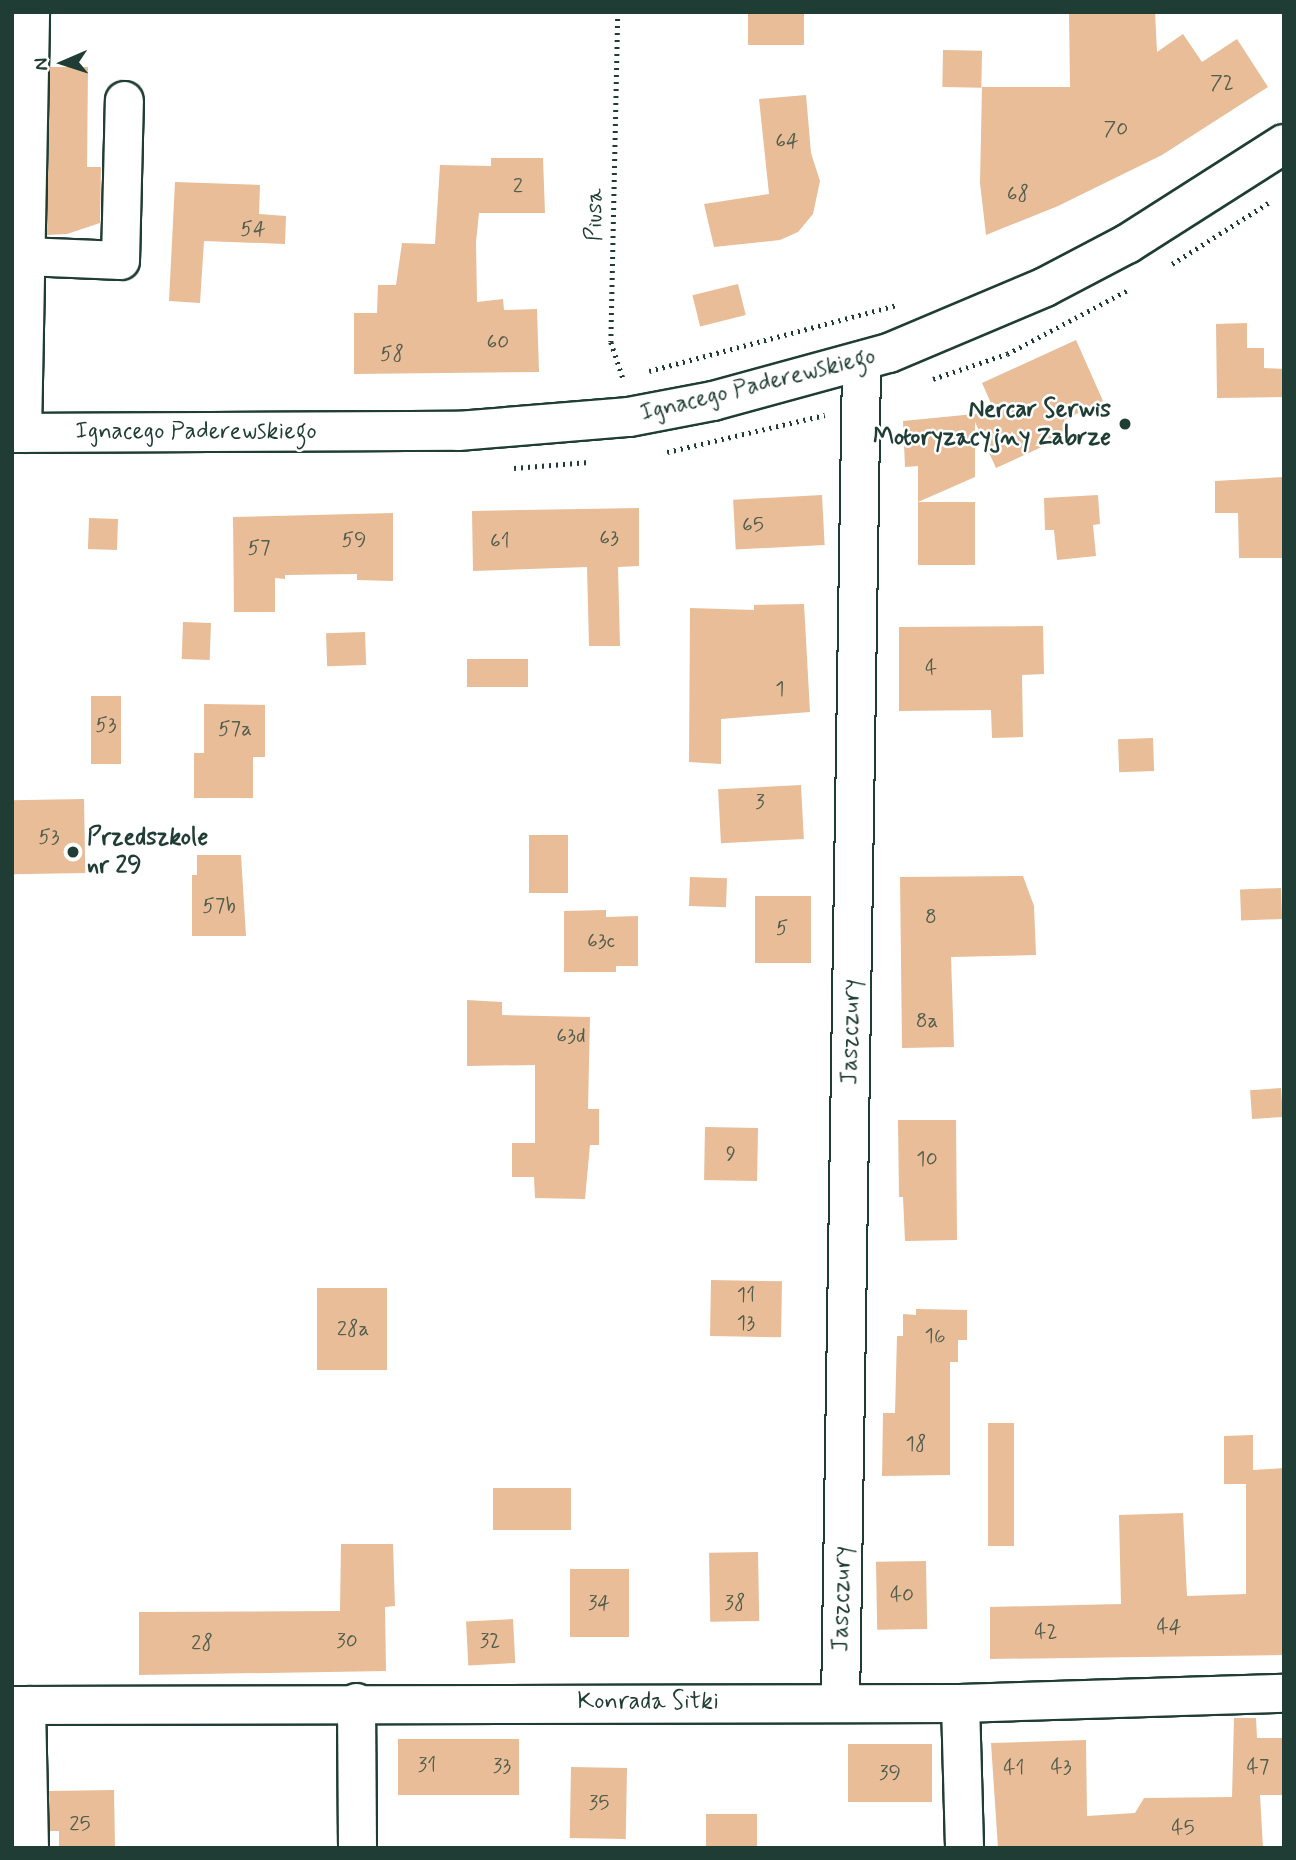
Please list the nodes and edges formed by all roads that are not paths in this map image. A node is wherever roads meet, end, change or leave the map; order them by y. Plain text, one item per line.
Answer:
1 (30, 12) edge
2 (124, 100) dead end
3 (1284, 144) edge
4 (25, 256) junction
5 (861, 361) junction
6 (17, 433) edge
7 (1284, 1693) edge
8 (356, 1702) junction
9 (840, 1703) junction
10 (960, 1703) junction
11 (19, 1705) edge
12 (29, 1848) edge
13 (357, 1848) edge
14 (964, 1848) edge

1 - 4 street
2 - 4 street
3 - 5 main road, Ignacego Paderewskiego
4 - 6 street
5 - 6 main road, Ignacego Paderewskiego
5 - 9 street, Jaszczury
7 - 10 street, Konrada Sitki
8 - 9 street, Konrada Sitki
8 - 11 street, Konrada Sitki
8 - 13 street
9 - 10 street, Konrada Sitki
10 - 14 street
11 - 12 street

